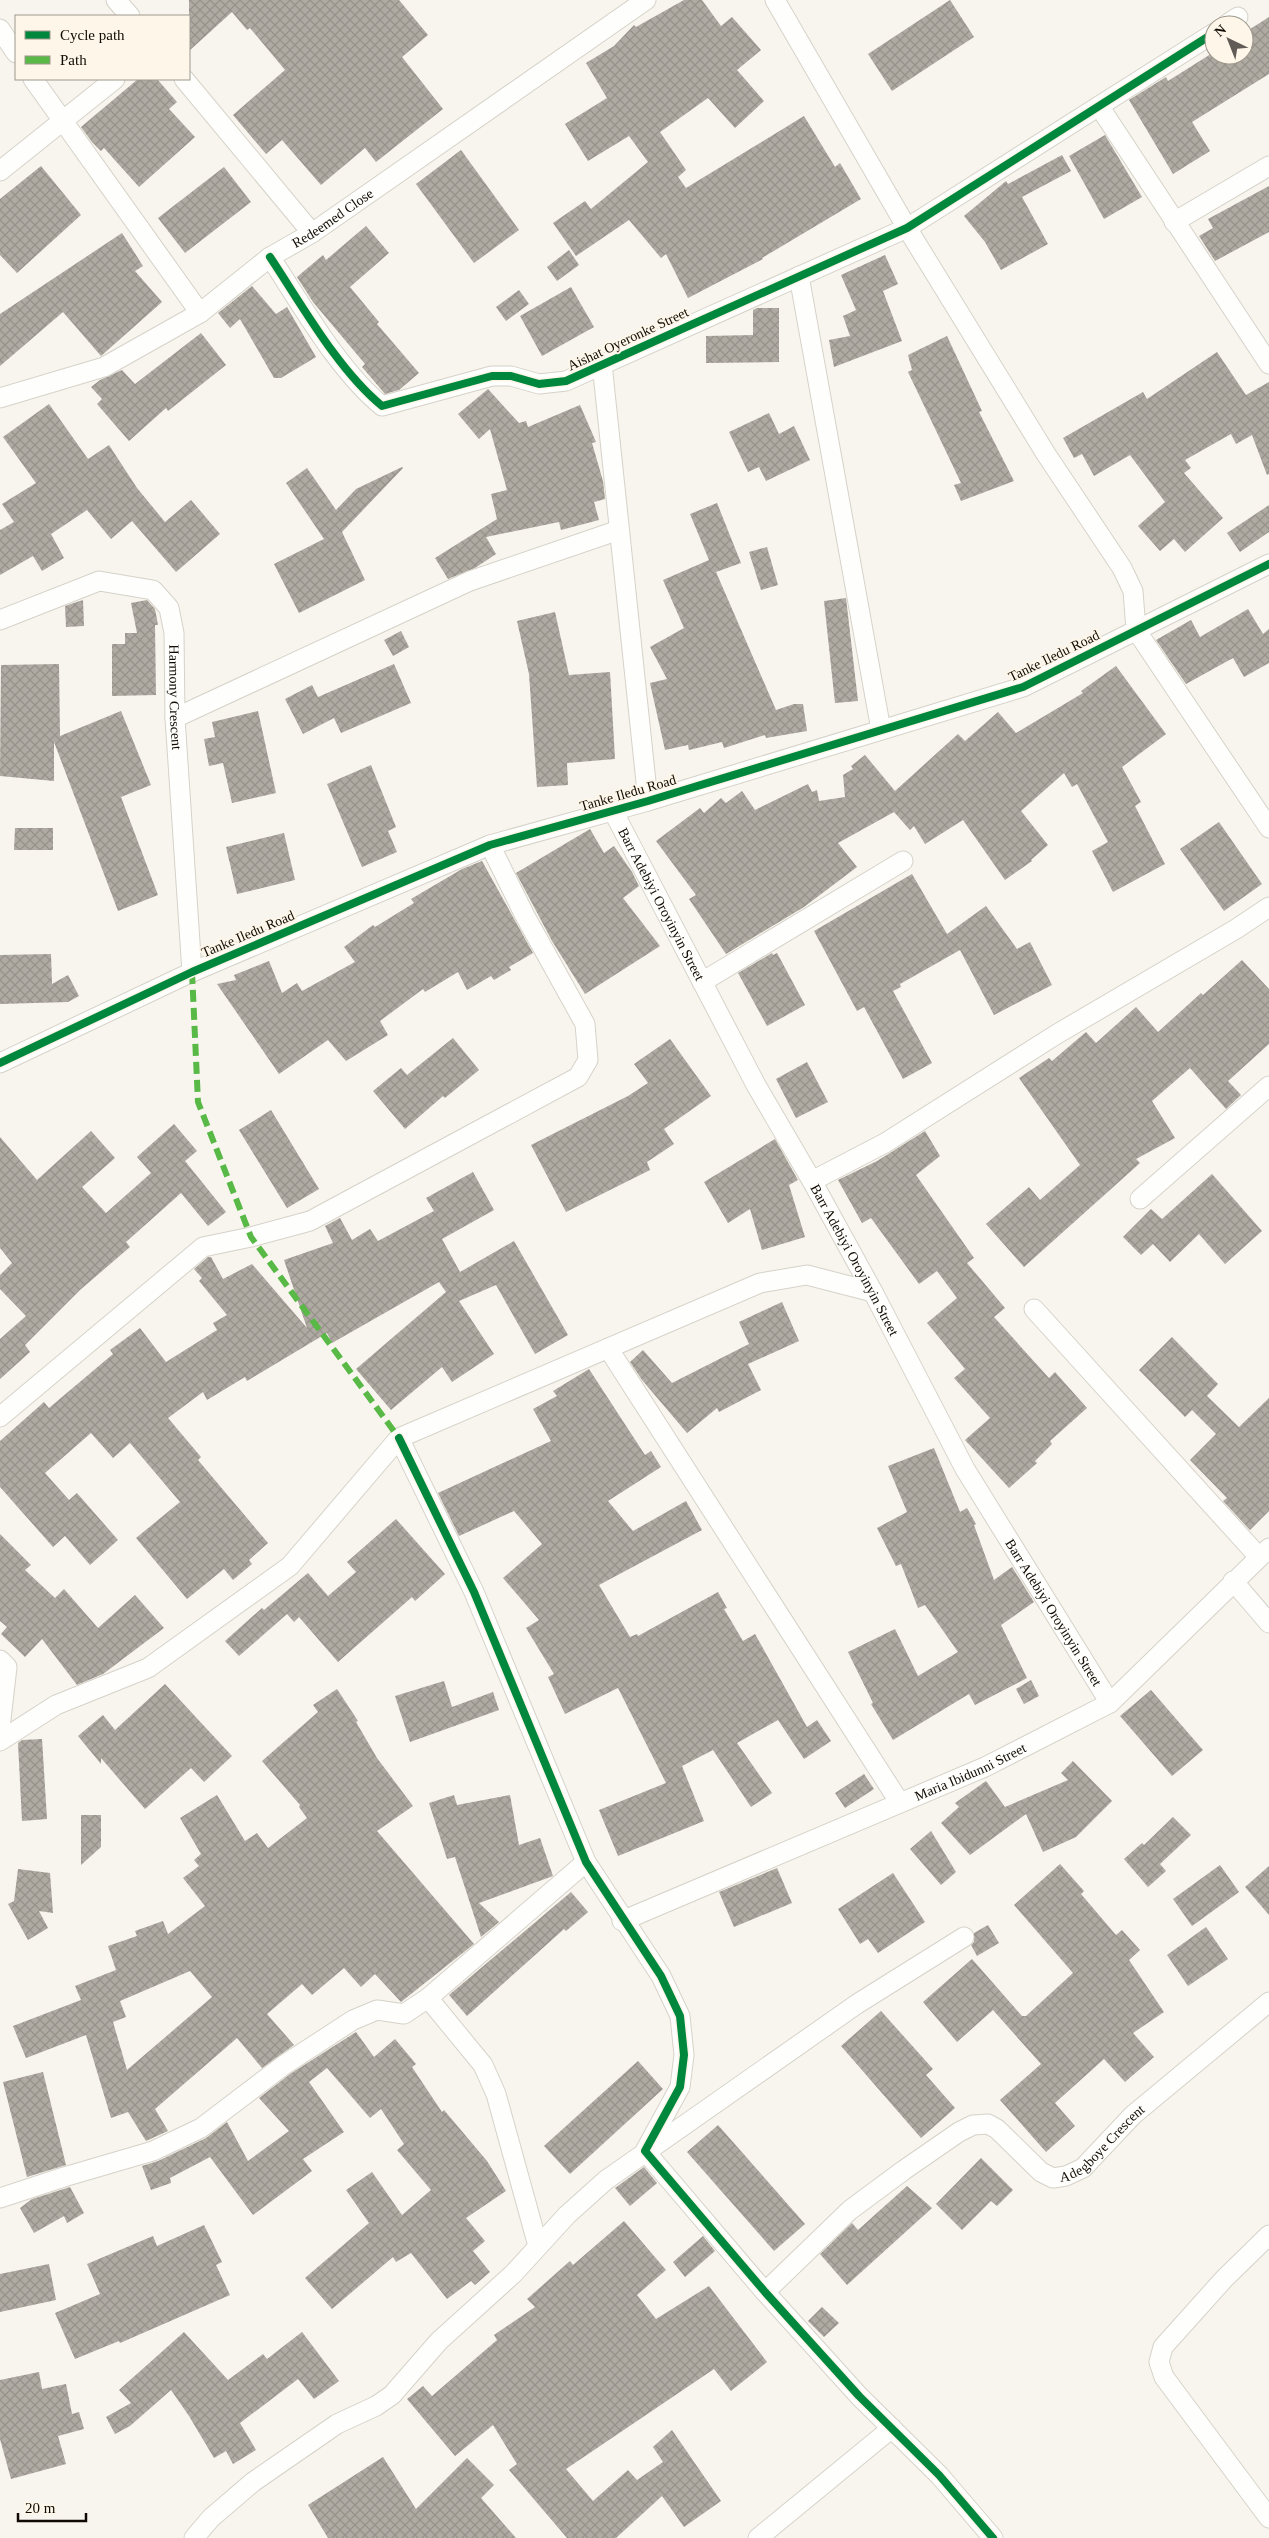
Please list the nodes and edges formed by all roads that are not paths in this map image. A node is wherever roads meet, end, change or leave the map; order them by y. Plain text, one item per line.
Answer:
1 (116, 0) edge
2 (646, 0) edge
3 (775, 0) edge
4 (129, 15) edge
5 (0, 29) edge
6 (1204, 39) edge
7 (15, 52) edge
8 (34, 80) edge
9 (114, 80) edge
10 (185, 80) edge
11 (1099, 106) junction
12 (62, 122) junction
13 (1269, 166) edge
14 (0, 171) edge
15 (1174, 222) junction
16 (907, 228) junction
17 (312, 233) junction
18 (270, 257) junction
19 (799, 276) junction
20 (200, 313) junction
21 (602, 364) junction
22 (1269, 364) edge
23 (0, 398) edge
24 (619, 530) junction
25 (1269, 564) edge
26 (0, 620) edge
27 (1136, 630) junction
28 (175, 718) junction
29 (881, 730) junction
30 (648, 801) junction
31 (613, 811) junction
32 (1269, 828) edge
33 (490, 845) junction
34 (903, 861) dead end
35 (1269, 907) edge
36 (192, 972) junction
37 (702, 982) junction
38 (0, 1063) edge
39 (1269, 1086) edge
40 (812, 1181) junction
41 (1140, 1199) dead end
42 (872, 1292) junction
43 (1034, 1309) dead end
44 (608, 1348) junction
45 (0, 1417) edge
46 (399, 1438) junction
47 (1264, 1553) edge
48 (1233, 1581) junction
49 (1269, 1622) edge
50 (0, 1660) edge
51 (1110, 1703) junction
52 (0, 1728) edge
53 (0, 1741) edge
54 (900, 1803) junction
55 (586, 1862) junction
56 (622, 1921) junction
57 (964, 1937) dead end
58 (428, 1998) junction
59 (1269, 2002) edge
60 (645, 2151) junction
61 (0, 2198) edge
62 (1269, 2235) edge
63 (538, 2246) junction
64 (764, 2292) junction
65 (892, 2428) junction
66 (1269, 2518) edge
67 (194, 2538) edge
68 (758, 2538) edge
69 (993, 2538) edge

1 - 4 street
2 - 17 street, Redeemed Close
3 - 16 street
5 - 7 street
6 - 11 street, Aishat Oyeronke Street
8 - 12 street
9 - 12 street
10 - 17 street
11 - 15 street
11 - 16 street, Aishat Oyeronke Street
12 - 14 street
12 - 20 street
13 - 15 street
15 - 22 street
16 - 19 street, Aishat Oyeronke Street
16 - 27 street
17 - 18 street, Redeemed Close
18 - 20 street, Redeemed Close
18 - 21 street, Aishat Oyeronke Street
19 - 21 street, Aishat Oyeronke Street
19 - 29 street
20 - 23 street, Redeemed Close
21 - 24 street
24 - 28 street
24 - 30 street
25 - 27 street, Tanke Iledu Road
26 - 28 street, Harmony Crescent
27 - 29 street, Tanke Iledu Road
27 - 32 street
28 - 36 street, Harmony Crescent
29 - 30 street, Tanke Iledu Road
30 - 31 street, Tanke Iledu Road
31 - 33 street, Tanke Iledu Road
31 - 37 street, Barr Adebiyi Oroyinyin Street
33 - 36 street, Tanke Iledu Road
33 - 45 street
34 - 37 street
35 - 40 street
36 - 38 street, Tanke Iledu Road
37 - 40 street, Barr Adebiyi Oroyinyin Street
39 - 41 street
40 - 42 street, Barr Adebiyi Oroyinyin Street
42 - 44 street
42 - 51 street, Barr Adebiyi Oroyinyin Street
43 - 47 street
44 - 46 street
44 - 54 street
46 - 53 street
46 - 55 street
47 - 48 street, Maria Ibidunni Street
48 - 49 street
48 - 51 street, Maria Ibidunni Street
50 - 52 street
51 - 54 street, Maria Ibidunni Street
54 - 56 street, Maria Ibidunni Street
55 - 56 street
55 - 58 street
56 - 60 street
57 - 60 street
58 - 61 street
58 - 63 street
59 - 64 street, Adegboye Crescent
60 - 63 street
60 - 64 street
62 - 66 street
63 - 67 street
64 - 65 street
65 - 68 street
65 - 69 street

